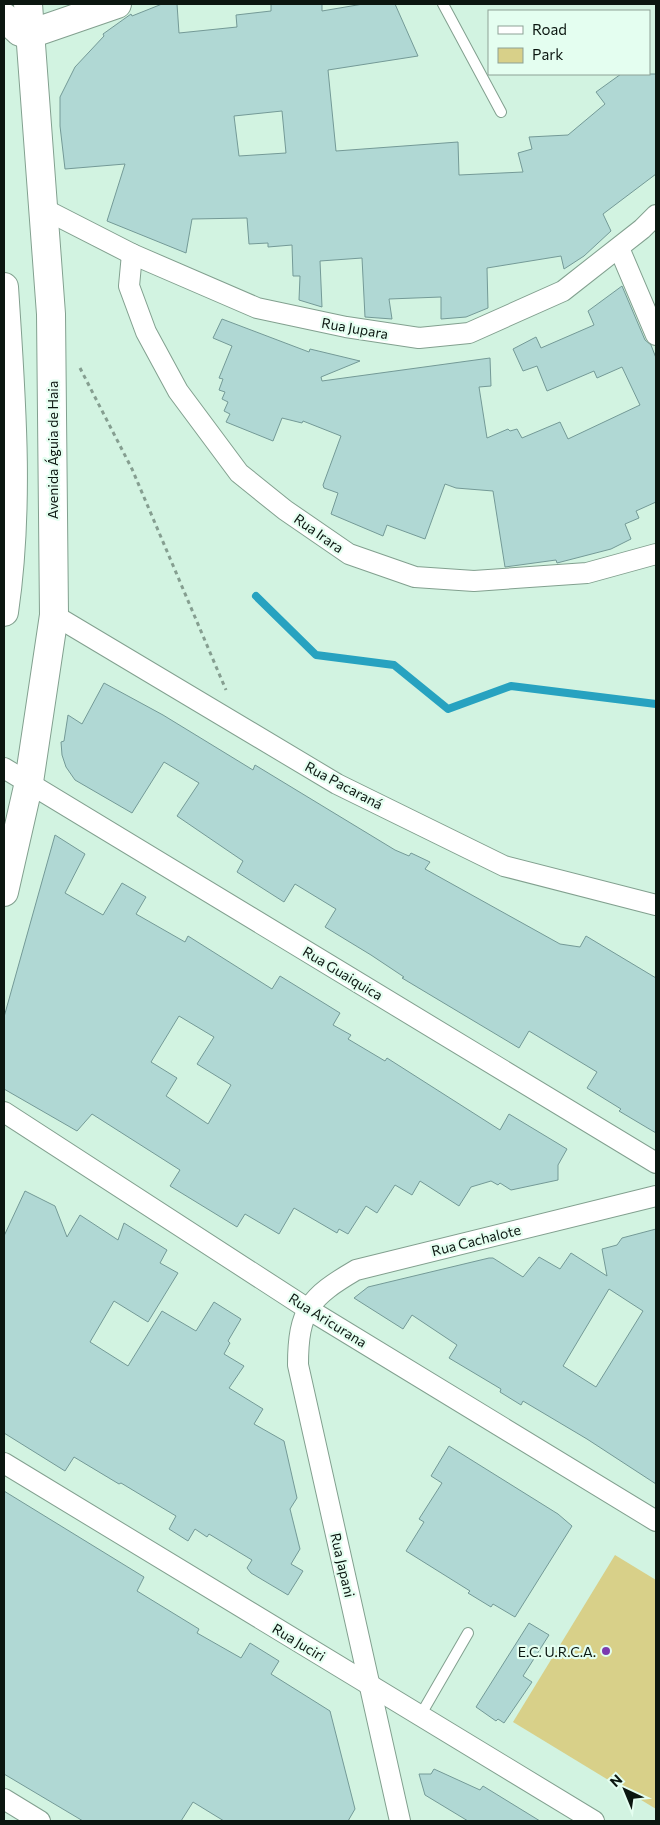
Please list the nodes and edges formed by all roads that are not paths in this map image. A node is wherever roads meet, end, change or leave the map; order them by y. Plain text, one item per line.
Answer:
1 (28, 4) edge
2 (117, 4) edge
3 (443, 4) edge
4 (4, 17) edge
5 (30, 34) junction
6 (501, 112) dead end
7 (42, 208) junction
8 (656, 215) edge
9 (619, 248) junction
10 (132, 254) junction
11 (4, 287) edge
12 (656, 335) edge
13 (8, 514) edge
14 (656, 554) edge
15 (5, 600) edge
16 (54, 615) junction
17 (4, 768) edge
18 (29, 782) junction
19 (4, 892) edge
20 (656, 905) edge
21 (4, 1112) edge
22 (656, 1164) edge
23 (656, 1196) edge
24 (308, 1309) junction
25 (4, 1462) edge
26 (656, 1521) edge
27 (468, 1633) dead end
28 (370, 1685) junction
29 (420, 1716) junction
30 (4, 1799) edge
31 (40, 1821) edge
32 (400, 1821) edge
33 (594, 1821) edge

1 - 5 main road, Avenida Águia de Haia
2 - 5 main road
3 - 6 lane
4 - 5 main road
5 - 7 main road, Avenida Águia de Haia
7 - 10 street, Rua Jupara
7 - 16 main road, Avenida Águia de Haia
8 - 9 street, Rua Jupara
9 - 10 street, Rua Jupara
9 - 12 street
10 - 14 street, Rua Irara
11 - 13 main road
13 - 15 main road
16 - 18 main road, Avenida Águia de Haia
16 - 20 street, Rua Pacaraná
17 - 18 street, Rua Guaiquica
18 - 19 main road, Avenida Águia de Haia
18 - 22 street, Rua Guaiquica
21 - 24 street, Rua Aricurana
23 - 24 street, Rua Cachalote
24 - 26 street, Rua Aricurana
24 - 28 street, Rua Japani
25 - 28 street, Rua Juciri
27 - 29 lane
28 - 29 street, Rua Juciri
28 - 32 street, Rua Japani
29 - 33 street, Rua Juciri
30 - 31 street

